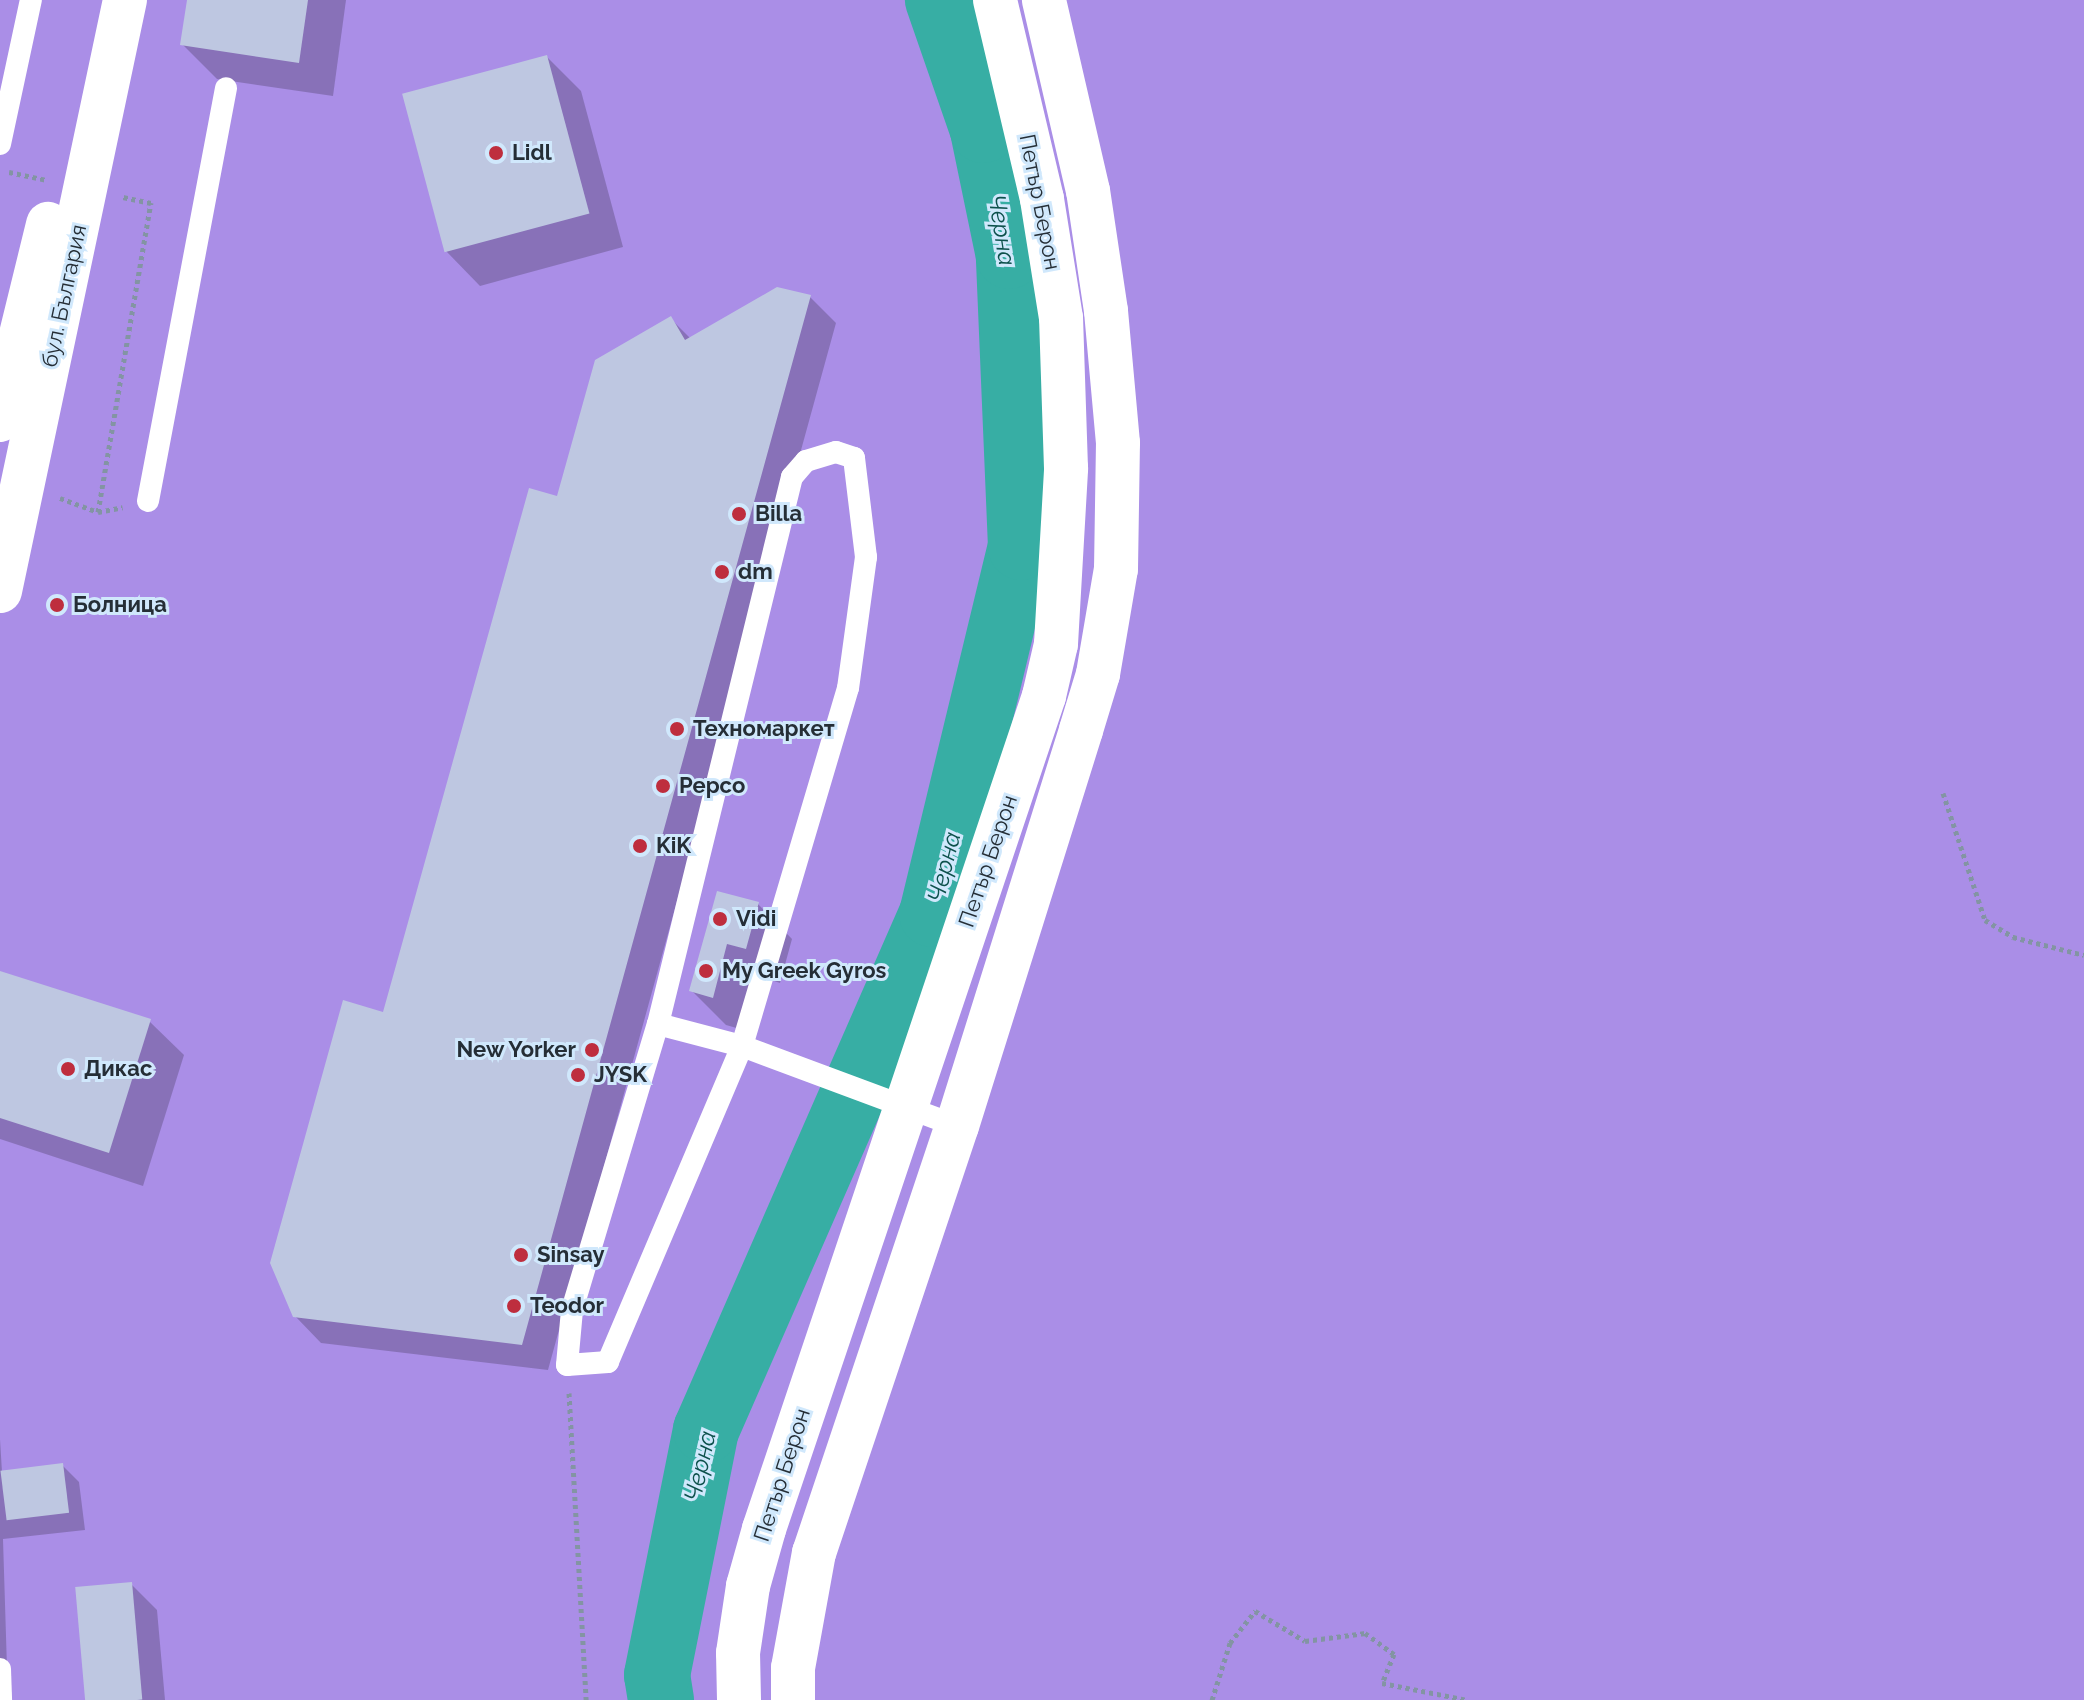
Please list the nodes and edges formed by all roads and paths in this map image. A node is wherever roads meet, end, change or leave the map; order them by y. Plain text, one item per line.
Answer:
1 (31, 0) edge
2 (100, 0) edge
3 (125, 0) edge
4 (995, 0) edge
5 (1044, 0) edge
6 (226, 88) dead end
7 (0, 144) edge
8 (151, 203) dead end
9 (0, 330) edge
10 (14, 373) junction
11 (0, 420) edge
12 (25, 486) junction
13 (148, 501) joint
14 (98, 512) junction
15 (0, 591) edge
16 (1943, 793) dead end
17 (2084, 955) edge
18 (658, 1024) junction
19 (742, 1046) junction
20 (898, 1104) junction
21 (957, 1126) junction
22 (567, 1365) junction
23 (0, 1669) edge
24 (1, 1700) edge
25 (586, 1700) edge
26 (739, 1700) edge
27 (793, 1700) edge
28 (1212, 1700) edge
29 (1468, 1700) edge

1 - 7 lane
2 - 10 main road, бул. България
3 - 12 main road, бул. България
4 - 20 main road, Петър Берон
5 - 21 main road, Петър Берон
6 - 13 lane
8 - 14 path
9 - 10 lane
10 - 11 main road, бул. България
12 - 14 path
12 - 15 main road, бул. България
13 - 14 path
16 - 17 path
18 - 19 lane
18 - 19 lane
18 - 22 lane
19 - 20 lane
19 - 22 lane
20 - 21 lane
20 - 26 main road, Петър Берон
21 - 27 main road, Петър Берон
22 - 25 path
23 - 24 lane
28 - 29 path

